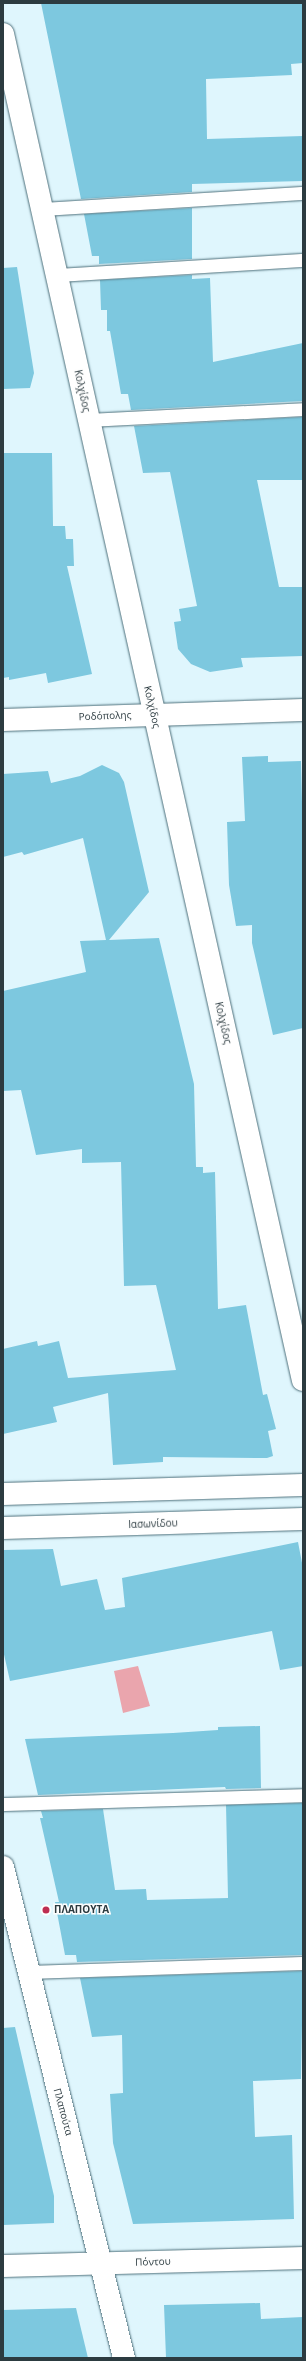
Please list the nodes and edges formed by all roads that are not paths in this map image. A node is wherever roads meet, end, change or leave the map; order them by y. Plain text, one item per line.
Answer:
1 (3, 34) edge
2 (303, 193) edge
3 (41, 209) junction
4 (303, 260) edge
5 (56, 275) junction
6 (303, 409) edge
7 (88, 420) junction
8 (303, 710) edge
9 (153, 715) junction
10 (3, 720) edge
11 (303, 1380) edge
12 (303, 1485) edge
13 (3, 1494) edge
14 (303, 1519) edge
15 (3, 1528) edge
16 (303, 1795) edge
17 (3, 1804) edge
18 (3, 1867) edge
19 (303, 1963) edge
20 (27, 1972) junction
21 (303, 2258) edge
22 (102, 2263) junction
23 (3, 2266) edge
24 (124, 2358) edge

1 - 3 street, Κολχίδος
2 - 3 lane
3 - 5 street, Κολχίδος
4 - 5 lane
5 - 7 street, Κολχίδος
6 - 7 lane
7 - 9 street, Κολχίδος
8 - 9 street, Ροδόπολης
9 - 10 street, Ροδόπολης
9 - 11 street, Κολχίδος
12 - 13 street
14 - 15 street, Ιασωνίδου
16 - 17 lane
18 - 20 street, Πλαπούτα
19 - 20 lane
20 - 22 street, Πλαπούτα
21 - 22 street, Πόντου
22 - 23 street, Πόντου
22 - 24 street, Πλαπούτα

